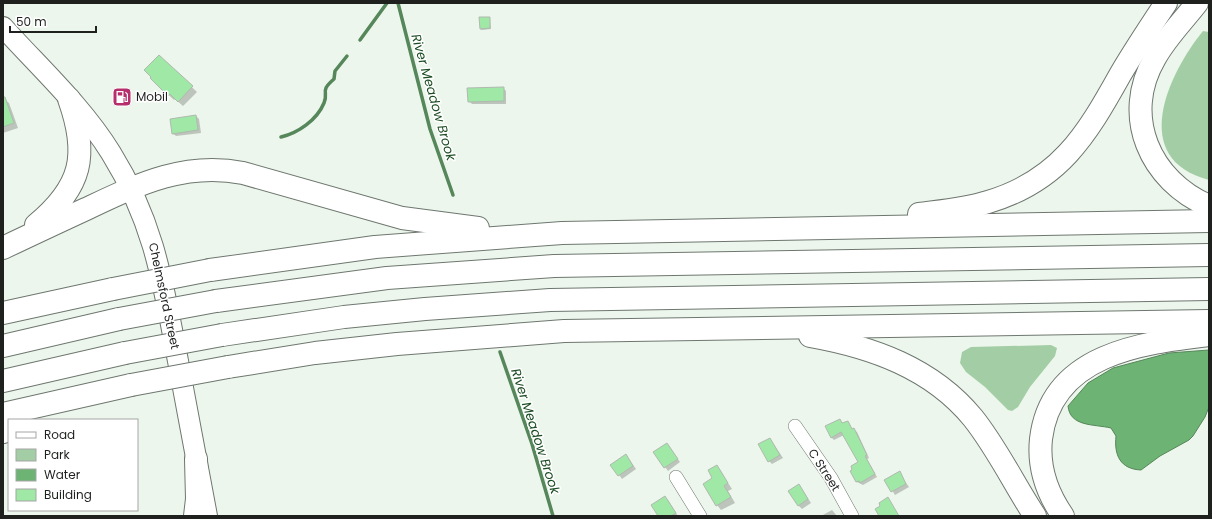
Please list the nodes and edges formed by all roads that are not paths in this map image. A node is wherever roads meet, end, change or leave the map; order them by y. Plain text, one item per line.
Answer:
1 (1197, 3) edge
2 (1165, 4) edge
3 (3, 27) edge
4 (69, 99) junction
5 (131, 188) junction
6 (1209, 206) edge
7 (1209, 221) edge
8 (770, 229) junction
9 (562, 233) junction
10 (6, 246) edge
11 (1209, 254) edge
12 (1209, 289) edge
13 (3, 313) edge
14 (1209, 321) edge
15 (732, 328) junction
16 (1209, 335) edge
17 (3, 346) edge
18 (3, 381) edge
19 (131, 385) junction
20 (3, 414) edge
21 (38, 419) edge
22 (795, 426) dead end
23 (196, 459) junction
24 (676, 477) dead end
25 (195, 516) edge
26 (207, 516) edge
27 (700, 516) edge
28 (852, 516) edge
29 (1035, 516) edge
30 (1063, 516) edge

1 - 6 highway
2 - 8 highway
3 - 4 main road, Chelmsford Street
4 - 5 main road, Chelmsford Street
4 - 10 highway
5 - 9 highway
5 - 10 highway
5 - 23 main road, Chelmsford Street
7 - 8 highway
8 - 9 highway
9 - 13 highway, bridge
11 - 17 highway, bridge
12 - 18 highway, bridge
14 - 15 highway
15 - 19 highway, bridge
15 - 29 highway
16 - 30 highway
19 - 20 highway
19 - 21 highway
22 - 28 street, C Street
23 - 25 highway
23 - 26 main road, Chelmsford Street
24 - 27 street

